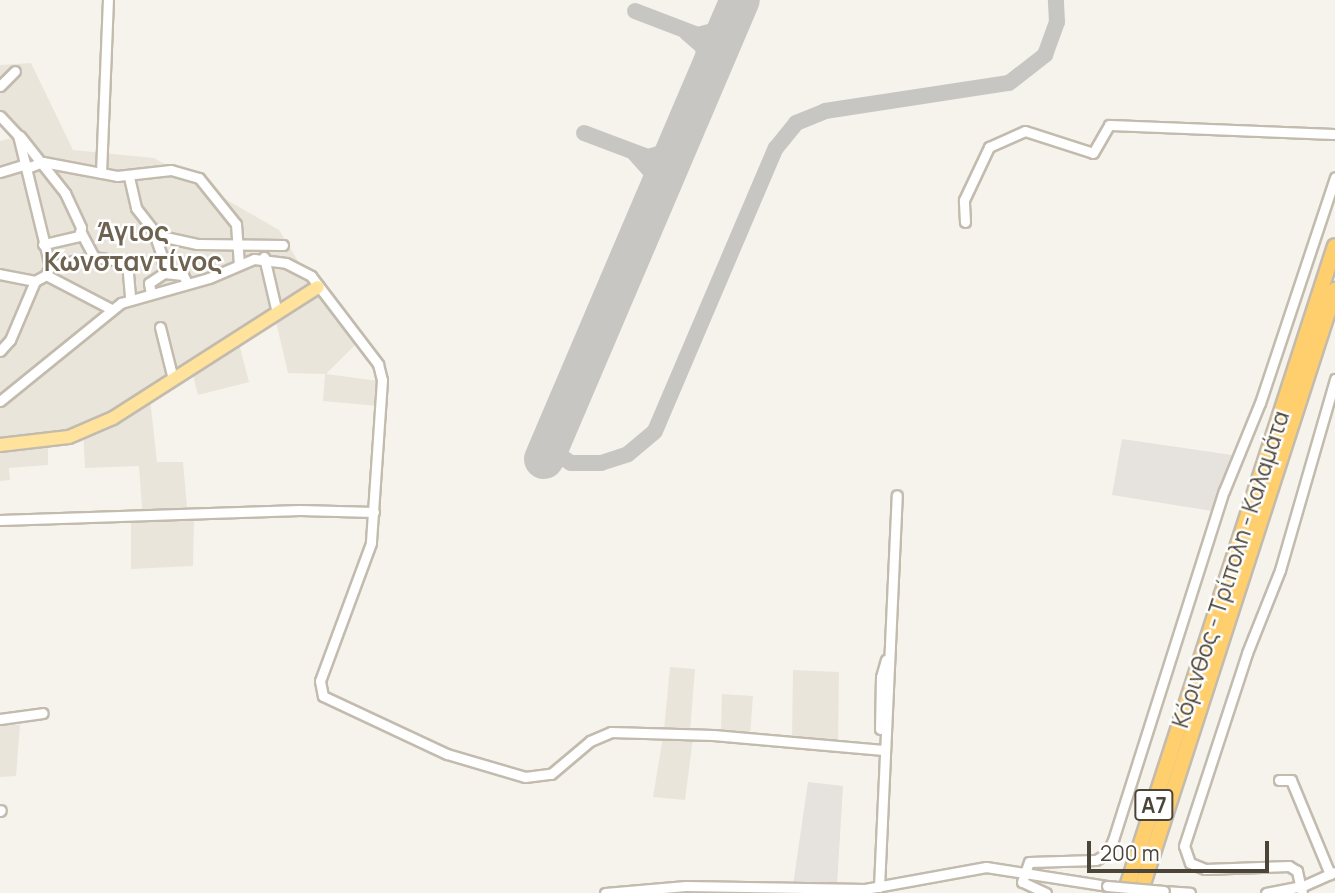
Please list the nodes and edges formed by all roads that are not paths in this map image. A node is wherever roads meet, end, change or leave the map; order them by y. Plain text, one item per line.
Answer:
1 (108, 0) edge
2 (15, 71) dead end
3 (0, 86) edge
4 (0, 116) edge
5 (1335, 134) edge
6 (18, 135) junction
7 (43, 162) junction
8 (26, 166) junction
9 (0, 172) edge
10 (101, 173) junction
11 (128, 177) junction
12 (1335, 177) edge
13 (965, 222) dead end
14 (81, 233) junction
15 (156, 235) junction
16 (43, 244) junction
17 (238, 245) junction
18 (283, 245) dead end
19 (1335, 246) edge
20 (94, 257) junction
21 (264, 257) junction
22 (239, 265) junction
23 (48, 271) junction
24 (164, 273) junction
25 (0, 274) edge
26 (35, 281) junction
27 (187, 283) junction
28 (318, 287) junction
29 (1335, 290) edge
30 (150, 294) junction
31 (130, 299) junction
32 (111, 309) junction
33 (277, 313) junction
34 (160, 327) dead end
35 (0, 351) edge
36 (173, 379) junction
37 (1335, 379) edge
38 (0, 401) edge
39 (0, 444) edge
40 (1269, 472) junction
41 (1250, 486) dead end
42 (897, 495) dead end
43 (374, 512) junction
44 (1270, 516) dead end
45 (0, 520) edge
46 (1241, 600) dead end
47 (1220, 644) junction
48 (43, 713) dead end
49 (0, 719) edge
50 (884, 745) junction
51 (1279, 780) dead end
52 (1024, 873) junction
53 (1333, 873) edge
54 (879, 887) junction
55 (1302, 889) edge
56 (605, 893) edge
57 (1046, 893) edge
58 (1125, 893) edge
59 (1140, 893) edge
60 (1190, 893) edge
61 (1266, 893) edge

1 - 10 street
2 - 3 street
4 - 6 street
5 - 13 street
6 - 7 street
6 - 8 street
7 - 8 street
7 - 10 street
7 - 14 street
8 - 9 street
8 - 16 street
10 - 11 street
11 - 15 street
11 - 17 street
12 - 52 street
14 - 16 street
14 - 20 street
15 - 17 street
15 - 24 street
16 - 23 street
17 - 18 street
17 - 22 street
19 - 40 highway, Κόρινθος - Τρίπολη - Καλαμάτα / Α7
20 - 23 street
20 - 31 street
21 - 22 street
21 - 28 street
21 - 33 street
22 - 27 street
23 - 26 street
23 - 32 street
24 - 27 street
24 - 30 street
25 - 26 street
26 - 35 street
27 - 30 street
28 - 33 main road
28 - 43 street
29 - 40 highway, Κόρινθος - Τρίπολη - Καλαμάτα / Α7
30 - 31 street
31 - 32 street
32 - 38 street
33 - 36 main road
34 - 36 street
36 - 39 main road
37 - 55 street
40 - 41 highway
40 - 44 highway
40 - 47 highway, Κόρινθος - Τρίπολη - Καλαμάτα / Α7
40 - 58 highway, Κόρινθος - Τρίπολη - Καλαμάτα / Α7
42 - 50 street
43 - 45 street
43 - 50 street
46 - 47 highway
47 - 59 highway, Κόρινθος - Τρίπολη - Καλαμάτα / Α7
48 - 49 street
50 - 54 street
51 - 53 street
52 - 54 street
52 - 57 street
52 - 60 street, bridge
53 - 55 street
54 - 56 street
55 - 61 street

